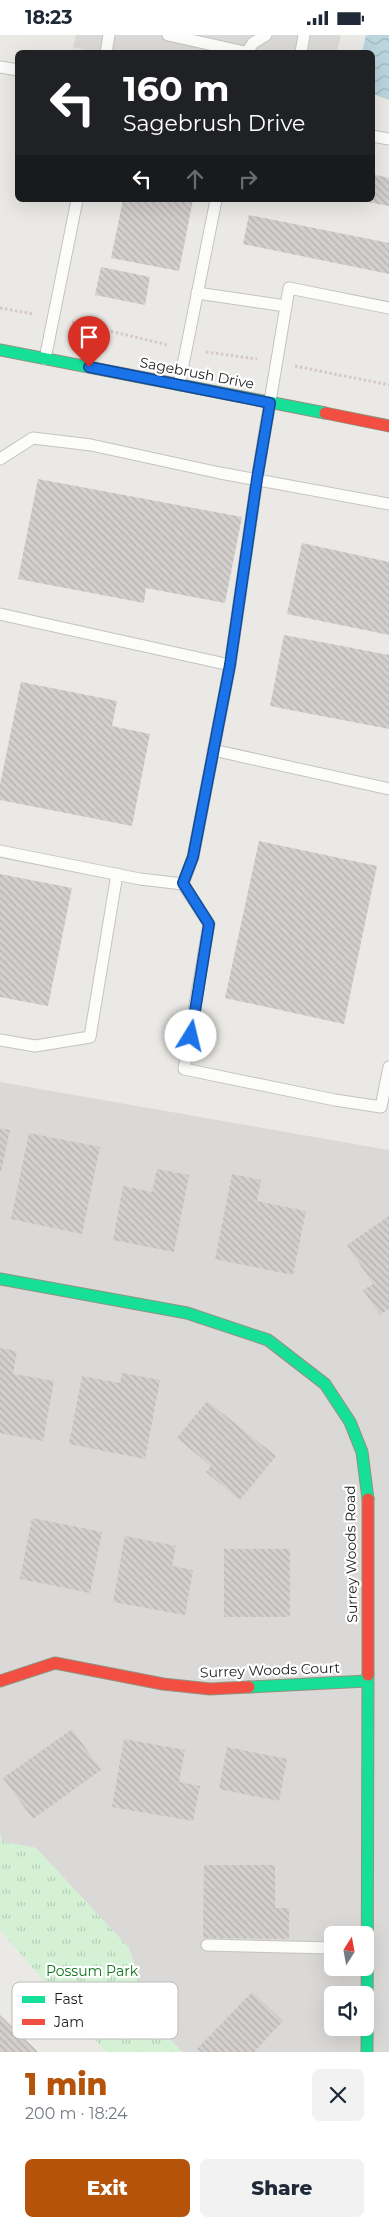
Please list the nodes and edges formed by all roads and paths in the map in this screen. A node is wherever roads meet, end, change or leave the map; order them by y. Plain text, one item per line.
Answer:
1 (109, 35) edge
2 (168, 35) edge
3 (266, 35) edge
4 (304, 35) edge
5 (106, 50) edge
6 (239, 50) edge
7 (249, 50) edge
8 (302, 50) edge
9 (0, 67) edge
10 (15, 70) edge
11 (375, 137) edge
12 (389, 139) edge
13 (77, 202) edge
14 (216, 202) edge
15 (197, 293) junction
16 (286, 306) junction
17 (389, 308) edge
18 (0, 349) edge
19 (45, 359) junction
20 (179, 385) junction
21 (270, 403) junction
22 (389, 426) edge
23 (0, 459) edge
24 (257, 479) junction
25 (389, 505) edge
26 (0, 614) edge
27 (230, 665) junction
28 (214, 750) junction
29 (389, 789) edge
30 (0, 851) edge
31 (117, 874) junction
32 (183, 883) junction
33 (0, 1040) edge
34 (389, 1067) edge
35 (0, 1279) edge
36 (0, 1681) edge
37 (367, 1681) junction
38 (366, 1926) edge
39 (207, 1945) dead end
40 (324, 1948) edge
41 (366, 1976) edge
42 (367, 2052) edge

1 - 5 lane
2 - 6 lane
3 - 7 lane
4 - 8 lane
9 - 10 lane
11 - 12 lane
13 - 19 lane
14 - 15 lane
15 - 16 lane
15 - 20 lane
16 - 17 lane
16 - 21 lane
18 - 19 street, Sagebrush Drive
19 - 20 street, Sagebrush Drive
20 - 21 street, Sagebrush Drive
21 - 22 street, Sagebrush Drive
21 - 24 lane
23 - 24 lane
24 - 25 lane
24 - 27 lane
26 - 27 lane
27 - 28 lane
28 - 29 lane
28 - 32 lane
30 - 31 lane
31 - 32 lane
31 - 33 lane
32 - 34 lane
35 - 37 street, Surrey Woods Road
36 - 37 street, Surrey Woods Court
37 - 38 street, Surrey Woods Road
39 - 40 lane
41 - 42 street, Surrey Woods Road

